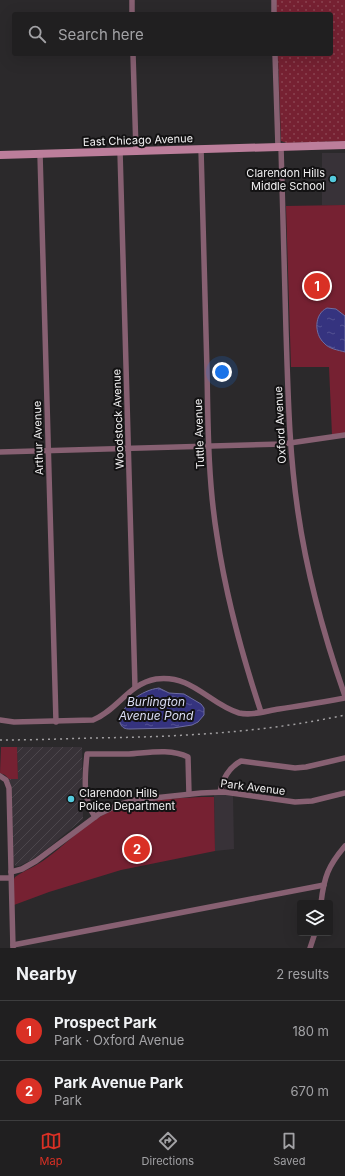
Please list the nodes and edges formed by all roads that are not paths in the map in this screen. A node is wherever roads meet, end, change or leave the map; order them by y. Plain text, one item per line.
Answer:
1 (132, 0) edge
2 (274, 0) edge
3 (132, 12) edge
4 (274, 12) edge
5 (133, 56) edge
6 (275, 56) edge
7 (345, 145) edge
8 (279, 147) junction
9 (201, 149) junction
10 (136, 151) junction
11 (120, 152) junction
12 (40, 154) junction
13 (0, 155) edge
14 (345, 435) edge
15 (290, 443) junction
16 (209, 446) junction
17 (128, 448) junction
18 (48, 450) junction
19 (0, 452) edge
20 (135, 687) junction
21 (345, 697) edge
22 (261, 712) junction
23 (0, 720) edge
24 (56, 722) junction
25 (345, 758) edge
26 (2, 777) edge
27 (220, 792) junction
28 (345, 793) edge
29 (190, 794) junction
30 (95, 817) junction
31 (345, 846) edge
32 (11, 875) junction
33 (0, 878) edge
34 (324, 885) junction
35 (322, 900) edge
36 (314, 936) edge
37 (13, 946) edge
38 (310, 948) edge

1 - 3 street
2 - 4 street
5 - 10 street
6 - 8 street, Oxford Avenue
7 - 8 main road, East Chicago Avenue
8 - 9 main road, East Chicago Avenue
8 - 15 street, Oxford Avenue
9 - 10 main road, East Chicago Avenue
9 - 16 street, Tuttle Avenue
10 - 11 main road, East Chicago Avenue
11 - 12 main road, East Chicago Avenue
11 - 17 street, Woodstock Avenue
12 - 13 main road, East Chicago Avenue
12 - 18 street, Arthur Avenue
14 - 15 street
15 - 16 street
15 - 21 street, Oxford Avenue
16 - 17 street
16 - 22 street, Tuttle Avenue
17 - 18 street
17 - 20 street, Woodstock Avenue
18 - 19 street
18 - 24 street, Arthur Avenue
20 - 22 street
20 - 24 street
21 - 22 street
23 - 24 street
25 - 27 street
26 - 32 street
27 - 28 street, Park Avenue
27 - 29 street, Park Avenue
29 - 30 street, Park Avenue
29 - 30 street
30 - 32 street, Park Avenue
31 - 34 street
32 - 33 street
32 - 37 street
34 - 35 street
34 - 37 street
36 - 38 street

